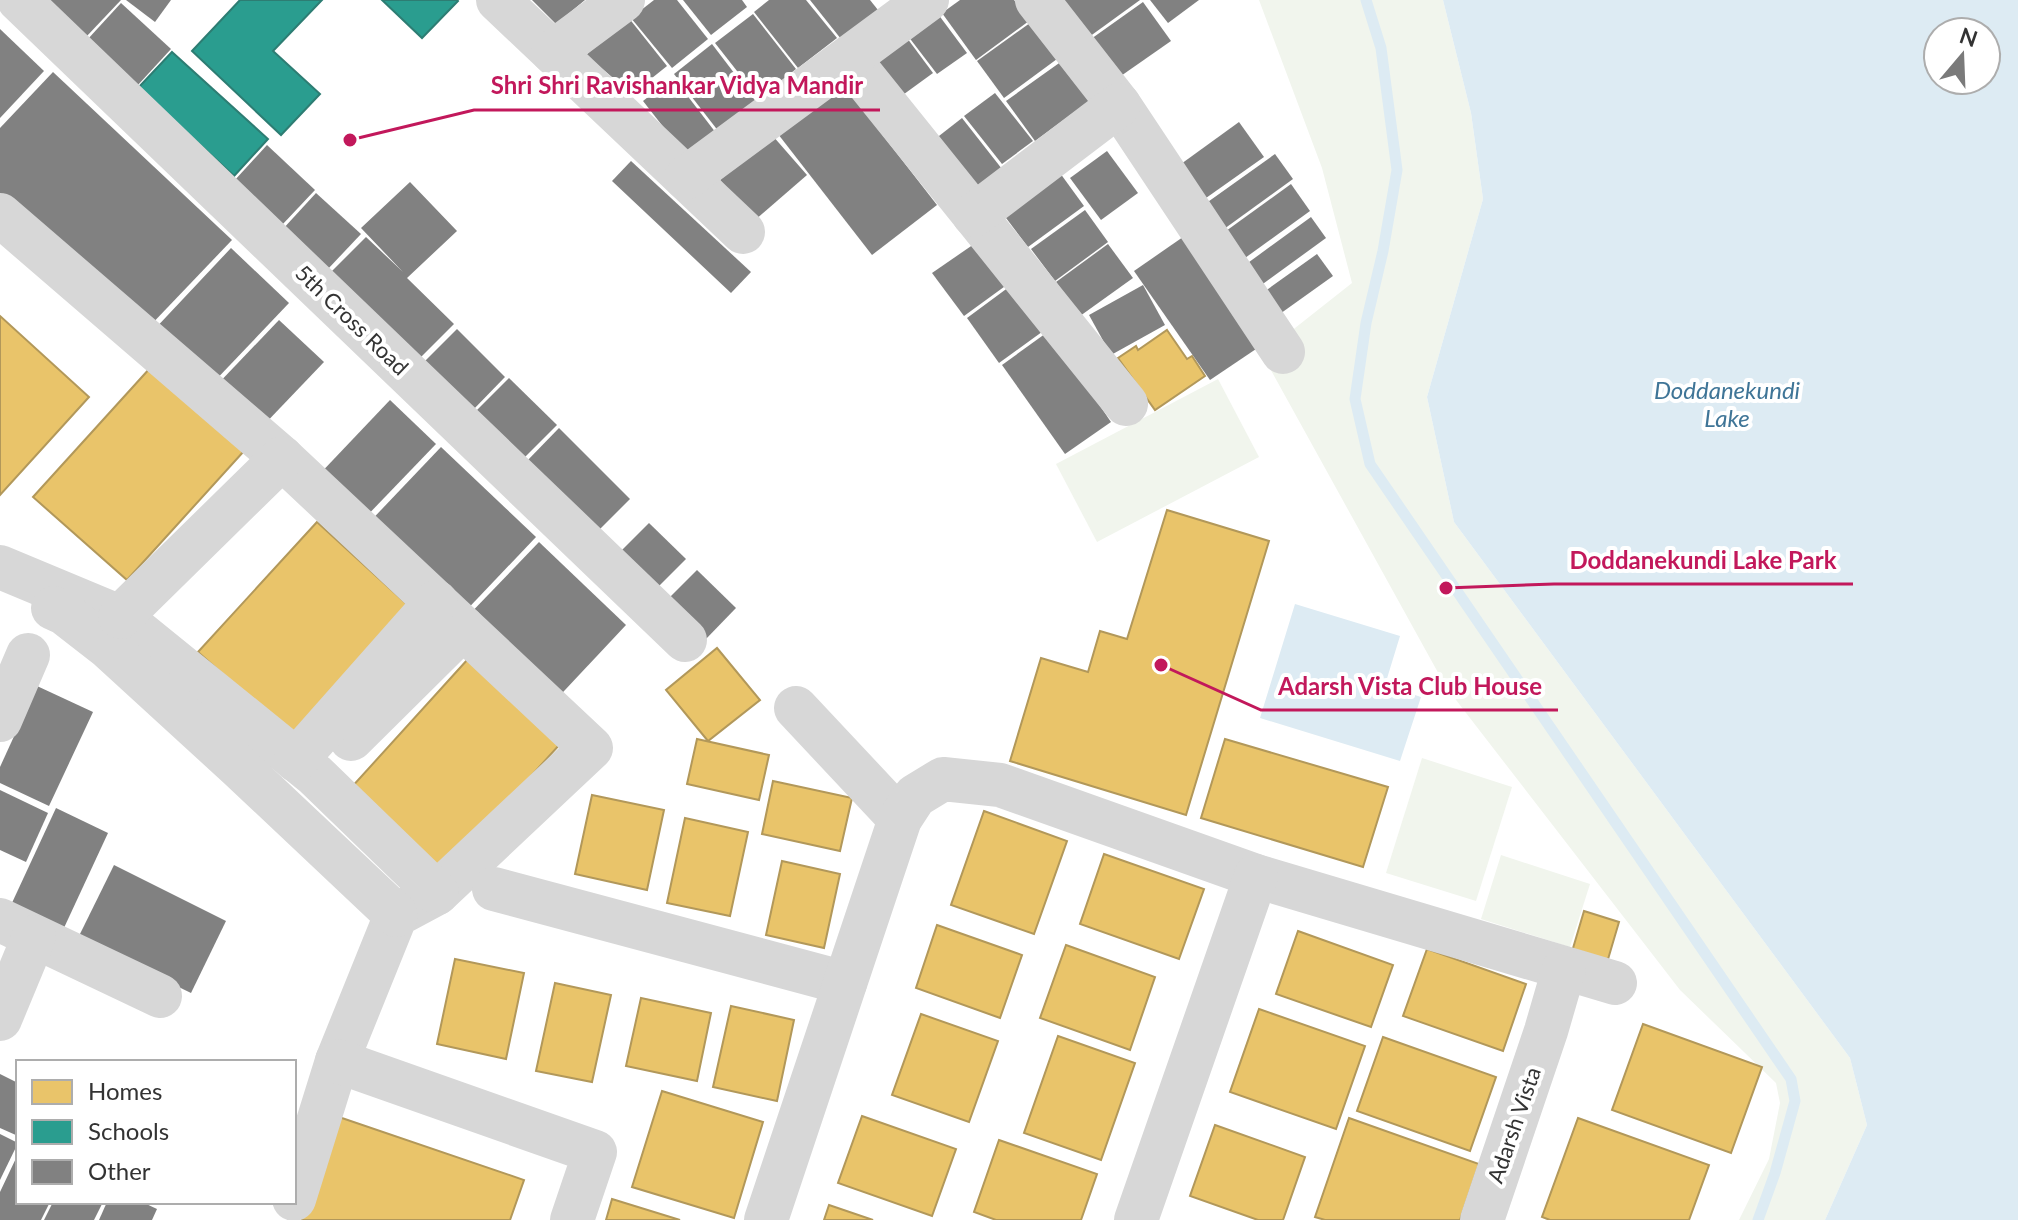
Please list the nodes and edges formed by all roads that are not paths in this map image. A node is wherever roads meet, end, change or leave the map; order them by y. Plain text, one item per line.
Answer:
1 (19, 0) edge
2 (498, 0) edge
3 (623, 0) edge
4 (927, 0) edge
5 (1037, 0) edge
6 (553, 52) junction
7 (849, 59) junction
8 (1119, 105) junction
9 (686, 178) junction
10 (974, 215) junction
11 (1, 217) edge
12 (743, 232) dead end
13 (1283, 352) dead end
14 (1126, 404) dead end
15 (293, 468) junction
16 (0, 567) edge
17 (0, 584) edge
18 (449, 615) junction
19 (132, 626) junction
20 (685, 640) dead end
21 (28, 655) dead end
22 (796, 708) dead end
23 (0, 720) edge
24 (306, 767) junction
25 (900, 819) junction
26 (1256, 876) junction
27 (494, 889) dead end
28 (437, 893) junction
29 (396, 915) junction
30 (17, 928) edge
31 (1564, 969) junction
32 (845, 983) junction
33 (1615, 983) dead end
34 (160, 996) dead end
35 (0, 1019) edge
36 (337, 1061) junction
37 (296, 1194) edge
38 (572, 1220) edge
39 (766, 1220) edge
40 (1136, 1220) edge
41 (1482, 1220) edge

1 - 20 street, 5th Cross Road
2 - 6 street
3 - 6 street
4 - 7 street
5 - 8 street
6 - 9 street
7 - 9 street
7 - 10 street
8 - 10 street
8 - 13 street
9 - 12 street
10 - 14 street
11 - 15 street
15 - 18 street
15 - 19 street
16 - 19 street
17 - 29 street
18 - 24 street
18 - 28 street
19 - 24 street
21 - 23 street
22 - 25 street
24 - 28 street
25 - 26 street
25 - 32 street
26 - 31 street
26 - 40 street
27 - 32 street
28 - 29 street
29 - 36 street
30 - 34 street
30 - 35 street
31 - 33 street
31 - 41 street, Adarsh Vista
32 - 39 street
36 - 37 street
36 - 38 street

